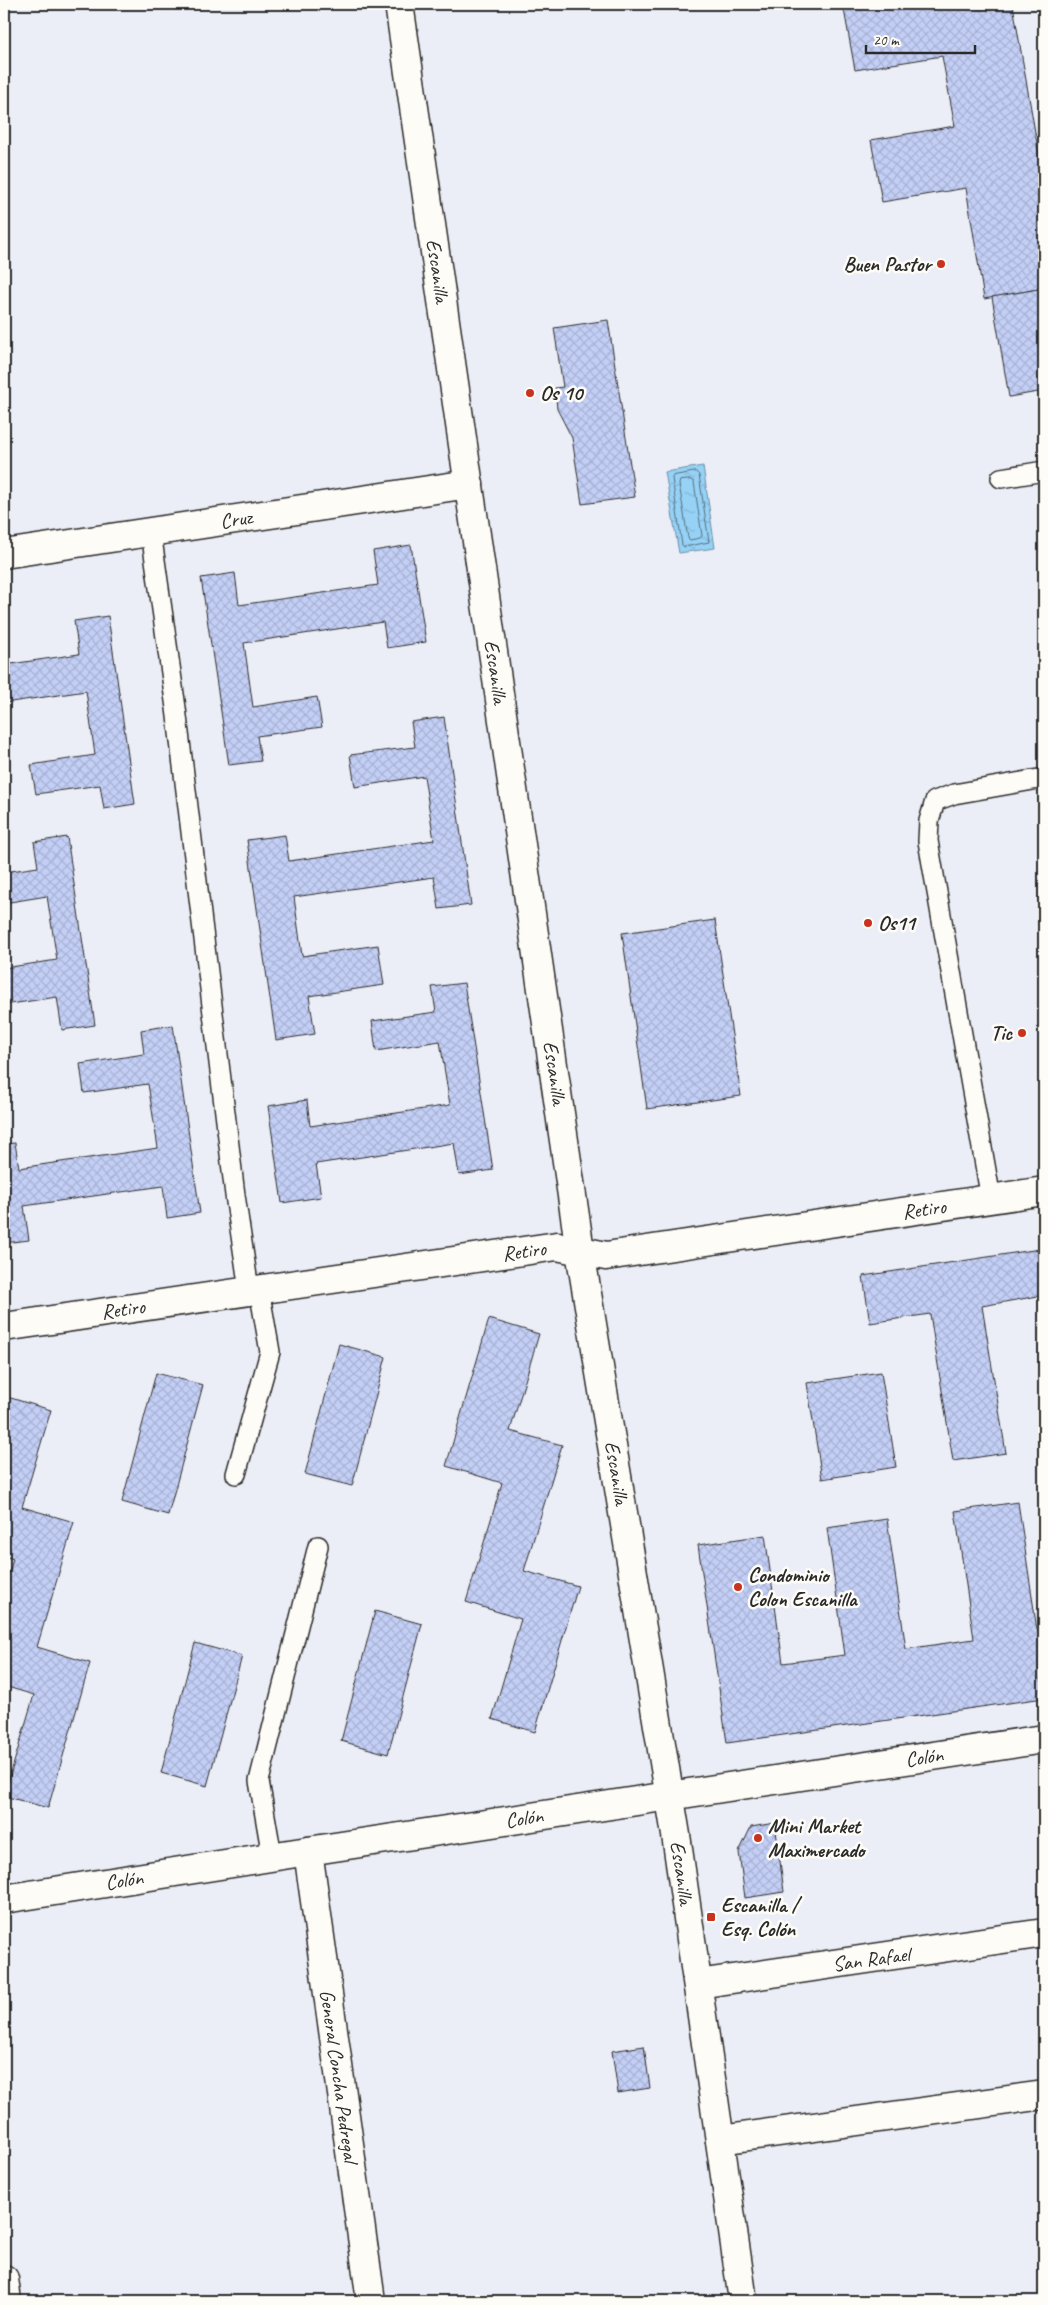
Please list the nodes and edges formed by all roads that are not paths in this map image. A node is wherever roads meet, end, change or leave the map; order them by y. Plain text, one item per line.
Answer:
1 (399, 4) edge
2 (1044, 471) edge
3 (1001, 478) dead end
4 (469, 484) junction
5 (151, 532) junction
6 (4, 554) edge
7 (1044, 778) edge
8 (1044, 1191) edge
9 (991, 1199) junction
10 (580, 1251) junction
11 (254, 1290) junction
12 (4, 1327) edge
13 (236, 1474) dead end
14 (318, 1546) dead end
15 (1044, 1739) edge
16 (670, 1796) junction
17 (308, 1850) junction
18 (272, 1856) junction
19 (4, 1899) edge
20 (1044, 1933) edge
21 (698, 1984) junction
22 (1044, 2095) edge
23 (720, 2140) junction
24 (4, 2279) edge
25 (7, 2301) edge
26 (371, 2301) edge
27 (743, 2301) edge

1 - 4 street, Escanilla
2 - 3 lane
4 - 5 street, Cruz
4 - 10 street, Escanilla
5 - 6 street, Cruz
5 - 11 lane
7 - 9 lane
8 - 9 street, Retiro
9 - 10 street, Retiro
10 - 11 street, Retiro
10 - 16 street, Escanilla
11 - 12 street, Retiro
11 - 13 lane
14 - 18 lane
15 - 16 street, Colón
16 - 17 street, Colón
16 - 21 street, Escanilla
17 - 18 street, Colón
17 - 26 street, General Concha Pedregal
18 - 19 street, Colón
20 - 21 street, San Rafael
21 - 23 street, Escanilla
22 - 23 street
23 - 27 street, Escanilla
24 - 25 street

